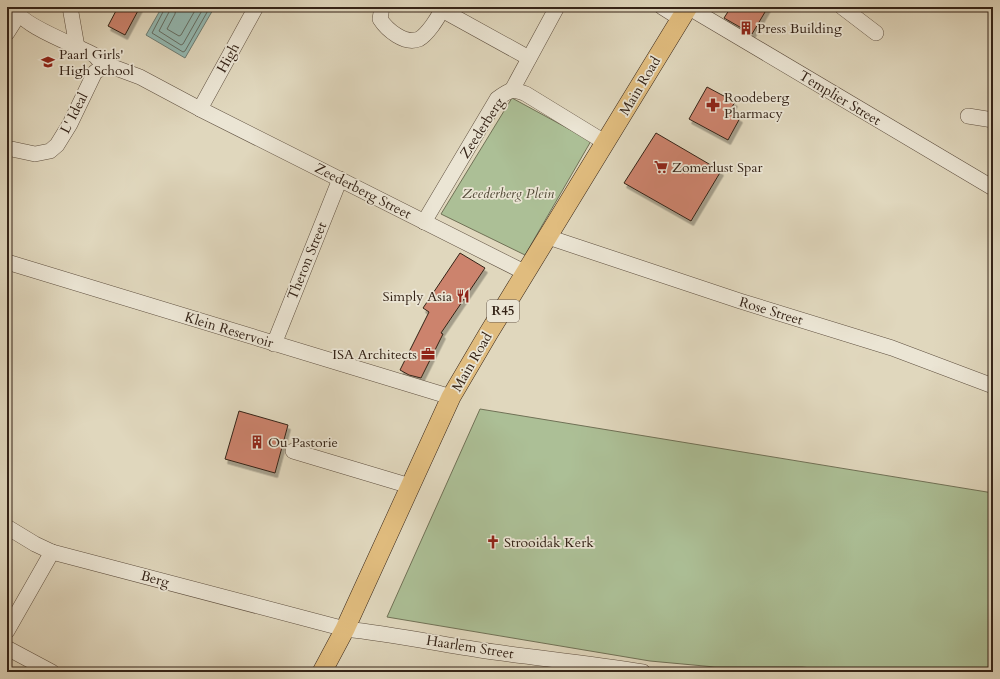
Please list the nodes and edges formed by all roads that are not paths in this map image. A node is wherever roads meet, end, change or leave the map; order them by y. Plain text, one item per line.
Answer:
1 (70, 7) edge
2 (256, 7) edge
3 (382, 7) edge
4 (557, 7) edge
5 (662, 7) edge
6 (842, 7) edge
7 (442, 8) edge
8 (18, 10) edge
9 (686, 11) edge
10 (7, 33) edge
11 (876, 33) dead end
12 (76, 46) junction
13 (529, 58) junction
14 (104, 67) junction
15 (512, 90) junction
16 (200, 109) junction
17 (968, 116) dead end
18 (993, 120) edge
19 (606, 143) junction
20 (7, 148) edge
21 (340, 179) junction
22 (993, 188) edge
23 (424, 222) junction
24 (548, 237) junction
25 (7, 262) edge
26 (526, 274) junction
27 (274, 344) junction
28 (993, 386) edge
29 (451, 397) junction
30 (293, 451) dead end
31 (410, 486) junction
32 (7, 527) edge
33 (52, 552) junction
34 (345, 629) junction
35 (7, 631) edge
36 (7, 648) edge
37 (585, 668) edge
38 (52, 672) edge
39 (322, 672) edge
40 (643, 672) edge

1 - 12 street
2 - 16 street, High
3 - 7 street
4 - 13 street
5 - 9 street, Templier Street
6 - 11 street
7 - 13 street
8 - 10 street
8 - 12 street
9 - 19 main road, Main Road / R45
9 - 22 street, Templier Street
12 - 14 street
13 - 15 street
14 - 16 street
14 - 20 street, L' Ideal
15 - 19 street, Zeederberg
15 - 23 street, Zeederberg
16 - 21 street, Zeederberg Street
17 - 18 street
19 - 24 main road, Main Road / R45
21 - 23 street, Zeederberg Street
21 - 27 street, Theron Street
23 - 26 street, Zeederberg Street
24 - 26 main road, Main Road / R45
24 - 28 street, Rose Street
25 - 27 street, Klein Reservoir
26 - 29 main road, Main Road / R45
27 - 29 street, Klein Reservoir
29 - 31 main road, Main Road / R45
30 - 31 street
31 - 34 main road, Main Road / R45
32 - 33 street, Berg
33 - 34 street, Berg
33 - 35 street
34 - 37 street, Haarlem Street
34 - 39 main road, Main Road / R45
36 - 38 street
37 - 40 street, Haarlem Street

